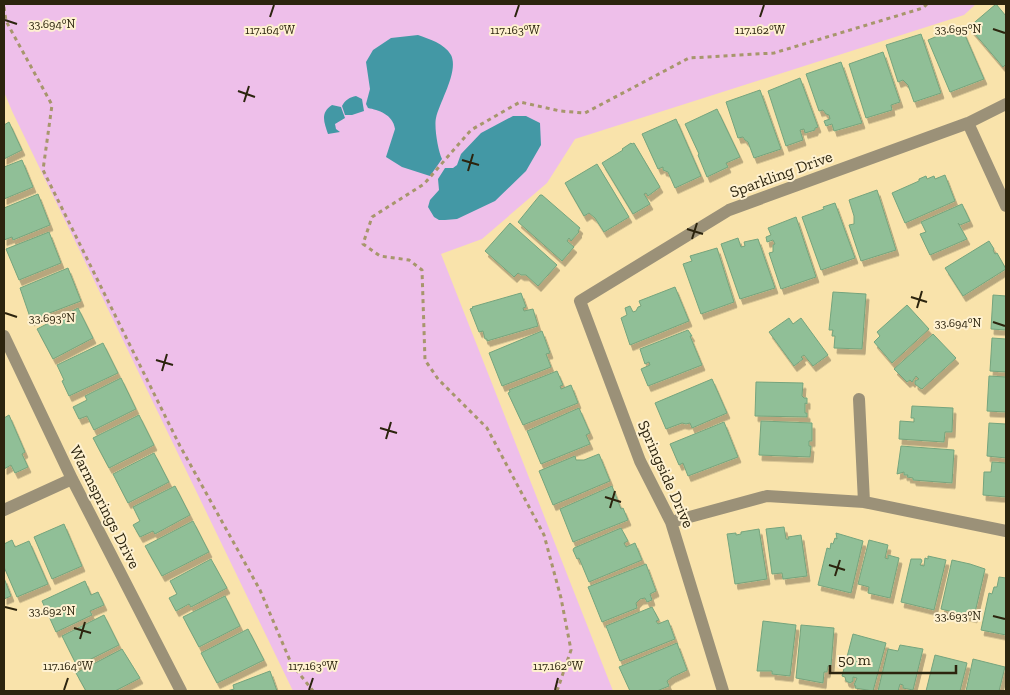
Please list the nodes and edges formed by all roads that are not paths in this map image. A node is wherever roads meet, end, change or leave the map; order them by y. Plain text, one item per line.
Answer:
1 (1006, 104) edge
2 (968, 123) junction
3 (1006, 206) edge
4 (580, 302) joint
5 (4, 336) edge
6 (859, 399) dead end
7 (72, 479) junction
8 (864, 502) junction
9 (4, 510) edge
10 (671, 522) junction
11 (1006, 531) edge
12 (181, 691) edge
13 (723, 691) edge

1 - 2 street, Sparkling Drive
2 - 3 street
2 - 4 street, Sparkling Drive
4 - 10 street, Springside Drive
5 - 7 street, Warmsprings Drive
6 - 8 street
7 - 9 street
7 - 12 street, Warmsprings Drive
8 - 10 street
8 - 11 street
10 - 13 street, Springside Drive

